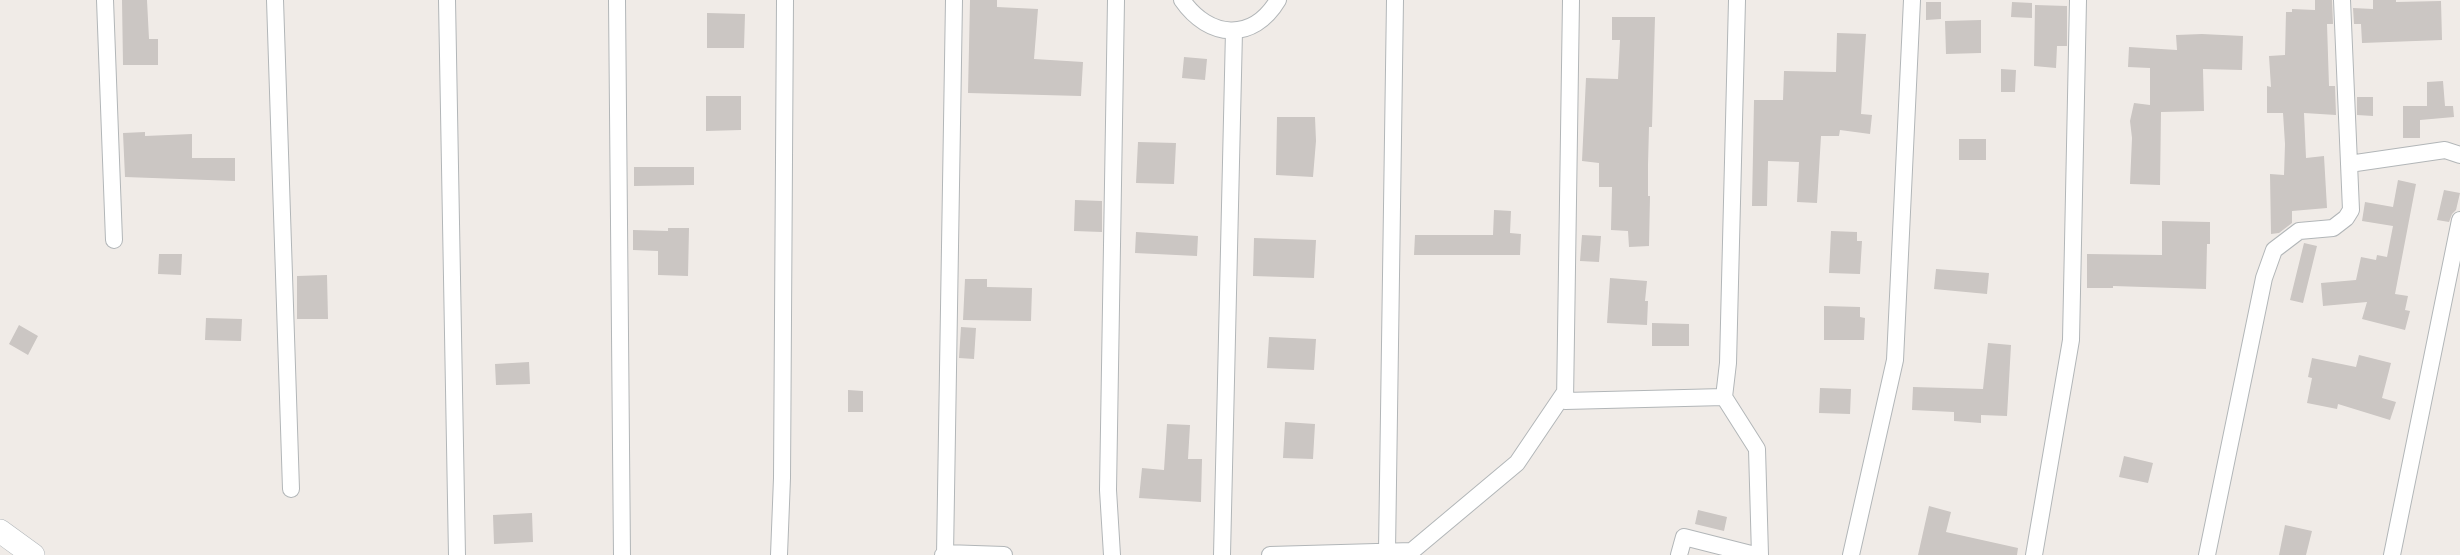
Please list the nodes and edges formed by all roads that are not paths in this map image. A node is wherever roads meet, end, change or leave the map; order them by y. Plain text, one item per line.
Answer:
1 (105, 0) edge
2 (275, 0) edge
3 (447, 0) edge
4 (617, 0) edge
5 (785, 0) edge
6 (954, 0) edge
7 (1116, 0) edge
8 (1182, 0) edge
9 (1287, 0) edge
10 (1395, 0) edge
11 (1571, 0) edge
12 (1737, 0) edge
13 (1912, 0) edge
14 (2078, 0) edge
15 (2342, 0) edge
16 (1274, 6) edge
17 (1234, 31) junction
18 (2460, 155) edge
19 (2349, 164) junction
20 (2460, 220) edge
21 (114, 240) dead end
22 (1565, 392) junction
23 (1724, 397) junction
24 (291, 489) dead end
25 (0, 531) edge
26 (1387, 551) junction
27 (1414, 553) edge
28 (944, 554) edge
29 (33, 555) edge
30 (457, 555) edge
31 (622, 555) edge
32 (779, 555) edge
33 (1004, 555) edge
34 (1112, 555) edge
35 (1222, 555) edge
36 (1270, 555) edge
37 (1679, 555) edge
38 (1757, 555) edge
39 (1851, 555) edge
40 (2034, 555) edge
41 (2207, 555) edge
42 (2392, 555) edge

1 - 21 street
2 - 24 street
3 - 30 street
4 - 31 street
5 - 32 street
6 - 28 street
7 - 34 street
8 - 17 street
9 - 16 street
10 - 26 street
11 - 22 street
12 - 23 street
13 - 39 street
14 - 40 street
15 - 19 street
16 - 17 street
17 - 35 street
18 - 19 street
19 - 41 street
20 - 42 street
22 - 23 street
22 - 27 street
23 - 38 street
25 - 29 main road
26 - 27 street
26 - 36 street
28 - 33 street
37 - 38 street

